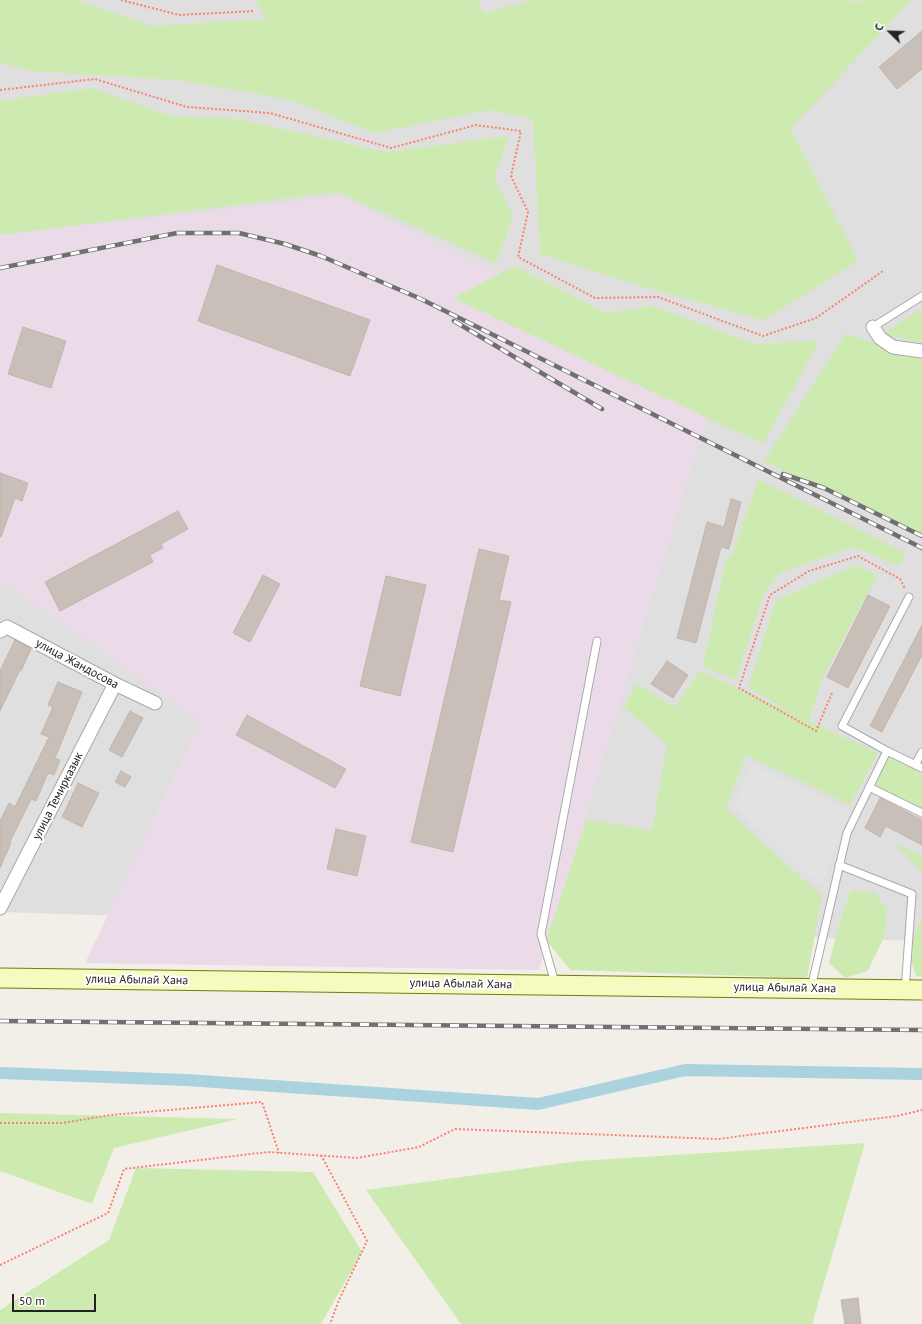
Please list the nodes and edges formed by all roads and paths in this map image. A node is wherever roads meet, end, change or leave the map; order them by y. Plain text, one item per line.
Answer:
1 (122, 0) edge
2 (254, 11) dead end
3 (0, 90) edge
4 (883, 271) dead end
5 (922, 296) edge
6 (873, 327) joint
7 (922, 351) edge
8 (909, 598) joint
9 (0, 631) edge
10 (597, 641) dead end
11 (115, 684) junction
12 (832, 693) dead end
13 (155, 703) dead end
14 (887, 751) junction
15 (922, 752) edge
16 (915, 765) junction
17 (922, 768) edge
18 (870, 787) junction
19 (922, 813) edge
20 (839, 865) junction
21 (0, 908) edge
22 (0, 978) edge
23 (556, 985) junction
24 (811, 989) junction
25 (914, 990) edge
26 (922, 1110) edge
27 (0, 1123) edge
28 (279, 1153) junction
29 (321, 1156) junction
30 (0, 1265) edge
31 (330, 1324) edge

1 - 2 path
3 - 4 path
5 - 6 lane
6 - 7 street
8 - 12 path
8 - 14 lane
9 - 11 street, улица Жандосова
10 - 23 lane
11 - 13 street, улица Жандосова
11 - 21 street, улица Темирказык
14 - 16 lane
14 - 18 lane
15 - 16 lane
16 - 17 lane
18 - 19 lane
18 - 20 lane
20 - 24 lane
20 - 25 lane
22 - 23 main road, улица Абылай Хана
23 - 24 main road, улица Абылай Хана
24 - 25 main road, улица Абылай Хана
26 - 29 path
27 - 28 path
28 - 29 path
28 - 30 path
29 - 31 path

